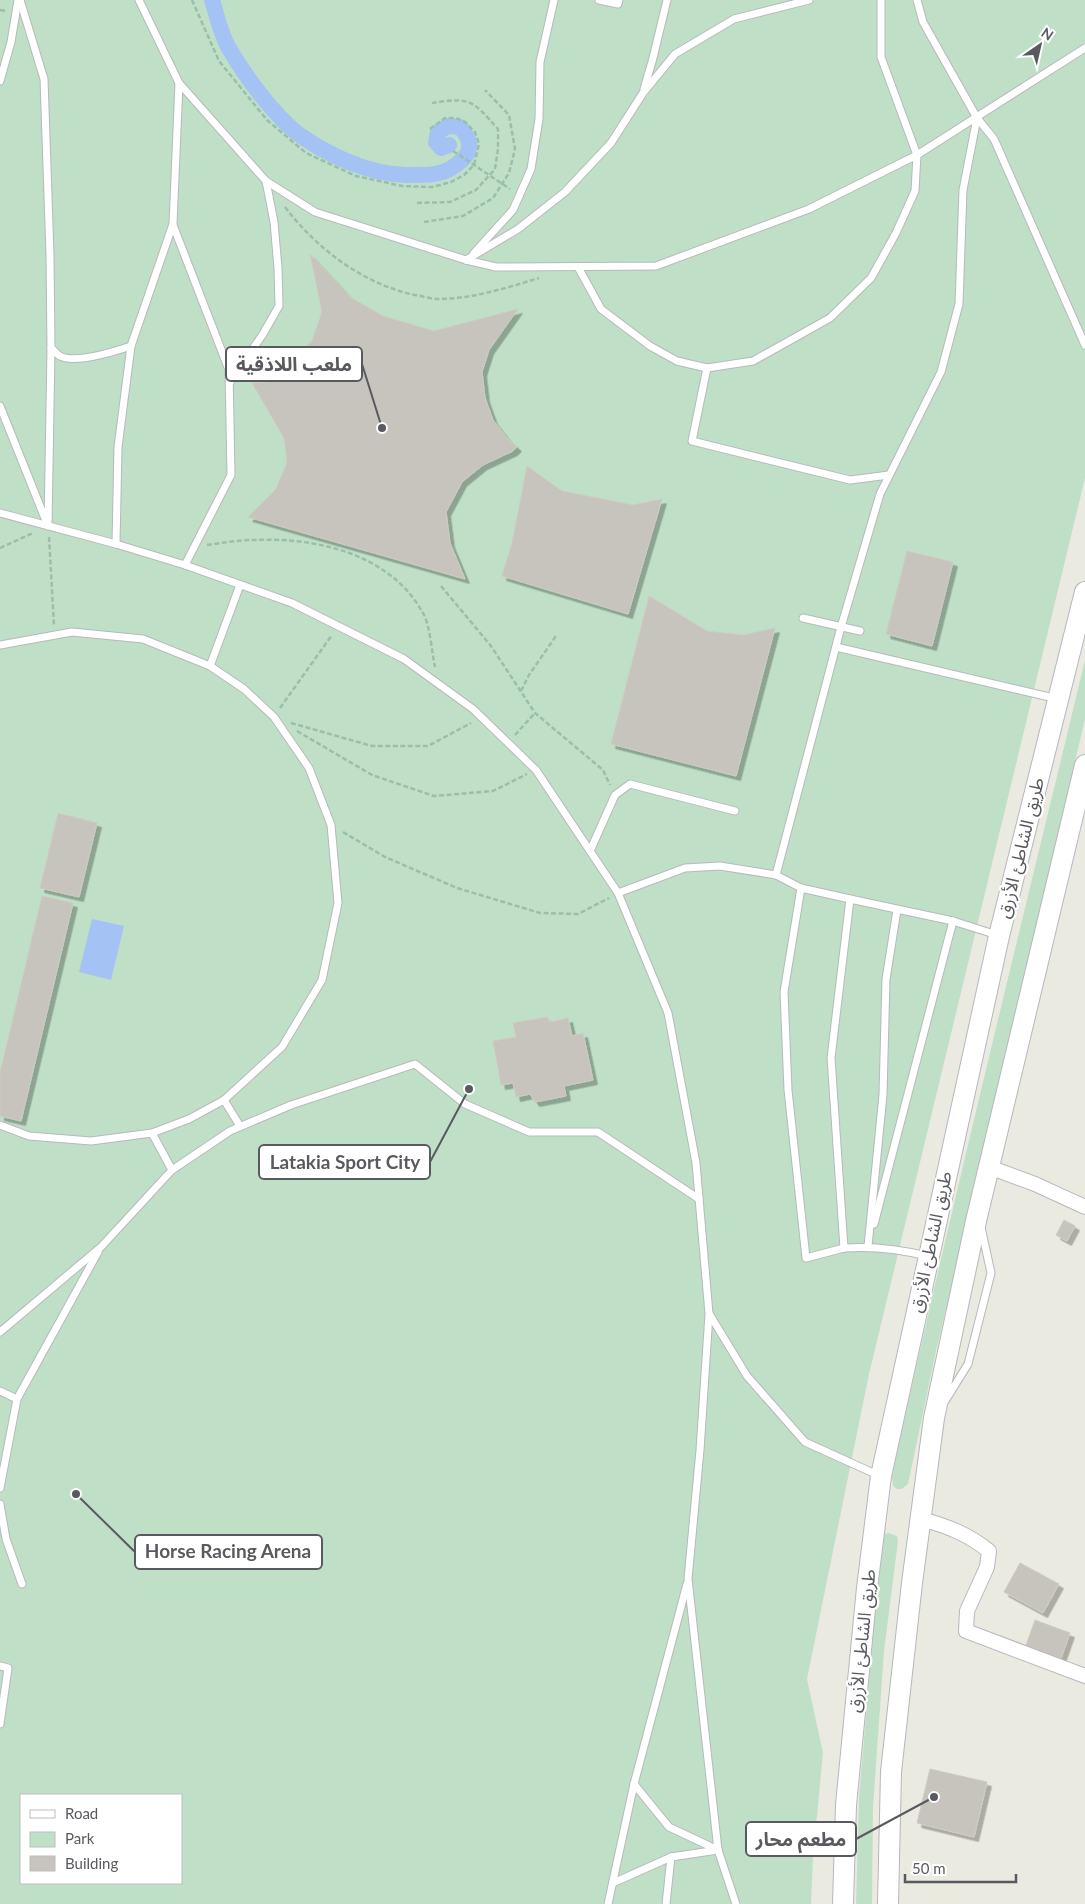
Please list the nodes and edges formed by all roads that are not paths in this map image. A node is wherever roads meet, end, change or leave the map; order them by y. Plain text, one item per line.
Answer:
1 (19, 0) edge
2 (139, 0) edge
3 (554, 0) edge
4 (599, 0) edge
5 (619, 0) edge
6 (667, 0) edge
7 (809, 0) edge
8 (881, 0) edge
9 (917, 0) edge
10 (1085, 48) edge
11 (0, 80) edge
12 (179, 83) junction
13 (643, 93) junction
14 (977, 118) junction
15 (917, 155) junction
16 (266, 182) junction
17 (173, 224) junction
18 (466, 260) junction
19 (578, 267) junction
20 (1085, 345) edge
21 (132, 346) junction
22 (51, 348) junction
23 (707, 368) junction
24 (230, 382) junction
25 (0, 406) edge
26 (889, 475) junction
27 (0, 513) edge
28 (48, 526) junction
29 (116, 544) junction
30 (185, 566) junction
31 (240, 585) junction
32 (1085, 592) edge
33 (803, 618) dead end
34 (841, 627) junction
35 (860, 631) dead end
36 (0, 646) edge
37 (836, 647) junction
38 (210, 666) junction
39 (1058, 699) junction
40 (1085, 765) edge
41 (735, 811) dead end
42 (590, 851) junction
43 (776, 875) junction
44 (801, 888) junction
45 (618, 893) junction
46 (850, 899) junction
47 (897, 910) junction
48 (953, 921) junction
49 (999, 936) junction
50 (224, 1100) junction
51 (0, 1125) edge
52 (240, 1126) junction
53 (152, 1132) junction
54 (989, 1167) junction
55 (172, 1170) junction
56 (699, 1199) junction
57 (1085, 1207) edge
58 (868, 1246) junction
59 (101, 1247) junction
60 (844, 1248) junction
61 (927, 1256) junction
62 (709, 1314) junction
63 (0, 1332) edge
64 (0, 1391) edge
65 (17, 1399) junction
66 (881, 1476) junction
67 (0, 1488) edge
68 (0, 1504) edge
69 (921, 1519) junction
70 (688, 1579) junction
71 (22, 1584) dead end
72 (0, 1666) edge
73 (1085, 1676) edge
74 (0, 1724) edge
75 (634, 1784) junction
76 (718, 1850) junction
77 (671, 1857) junction
78 (613, 1883) junction
79 (608, 1904) edge
80 (666, 1904) edge
81 (736, 1904) edge
82 (843, 1904) edge
83 (888, 1904) edge

1 - 11 lane
1 - 22 lane
2 - 12 lane
3 - 18 lane
4 - 5 lane
6 - 13 lane
7 - 13 lane
8 - 15 lane
9 - 14 lane
10 - 14 lane
12 - 16 lane
12 - 17 lane
13 - 18 lane
14 - 15 lane
14 - 20 lane
14 - 26 lane
15 - 19 lane
15 - 23 lane
16 - 18 lane
16 - 24 lane
17 - 21 lane
17 - 24 lane
18 - 19 lane
19 - 23 lane
21 - 22 lane
21 - 29 lane
22 - 28 lane
23 - 26 lane
24 - 30 lane
25 - 28 lane
26 - 34 lane
27 - 28 lane
28 - 29 lane
29 - 30 lane
30 - 31 lane
31 - 38 lane
31 - 42 lane
32 - 39 main road, طريق الشاطئ الأزرق
33 - 34 lane
34 - 35 lane
34 - 37 lane
36 - 38 lane
37 - 39 lane
37 - 43 lane
38 - 50 lane
39 - 49 main road, طريق الشاطئ الأزرق
40 - 54 main road
41 - 42 lane
42 - 45 lane
43 - 44 lane
43 - 45 lane
44 - 46 lane
44 - 60 lane
45 - 56 lane
46 - 47 lane
46 - 60 lane
47 - 48 lane
47 - 58 lane
48 - 49 lane
48 - 58 lane
49 - 61 main road, طريق الشاطئ الأزرق
50 - 52 lane
50 - 53 lane
51 - 53 lane
52 - 55 lane
52 - 56 lane
53 - 55 lane
54 - 57 street
54 - 69 main road
55 - 59 lane
56 - 62 lane
58 - 60 lane
58 - 61 lane
59 - 63 lane
59 - 65 lane
61 - 66 main road, طريق الشاطئ الأزرق
62 - 66 lane
62 - 70 lane
64 - 65 lane
65 - 67 lane
66 - 82 main road, طريق الشاطئ الأزرق
68 - 71 lane
69 - 73 street
69 - 83 main road
70 - 75 lane
70 - 76 lane
72 - 74 lane
75 - 76 lane
75 - 78 lane
76 - 77 lane
76 - 81 lane
77 - 78 lane
77 - 80 lane
78 - 79 lane

